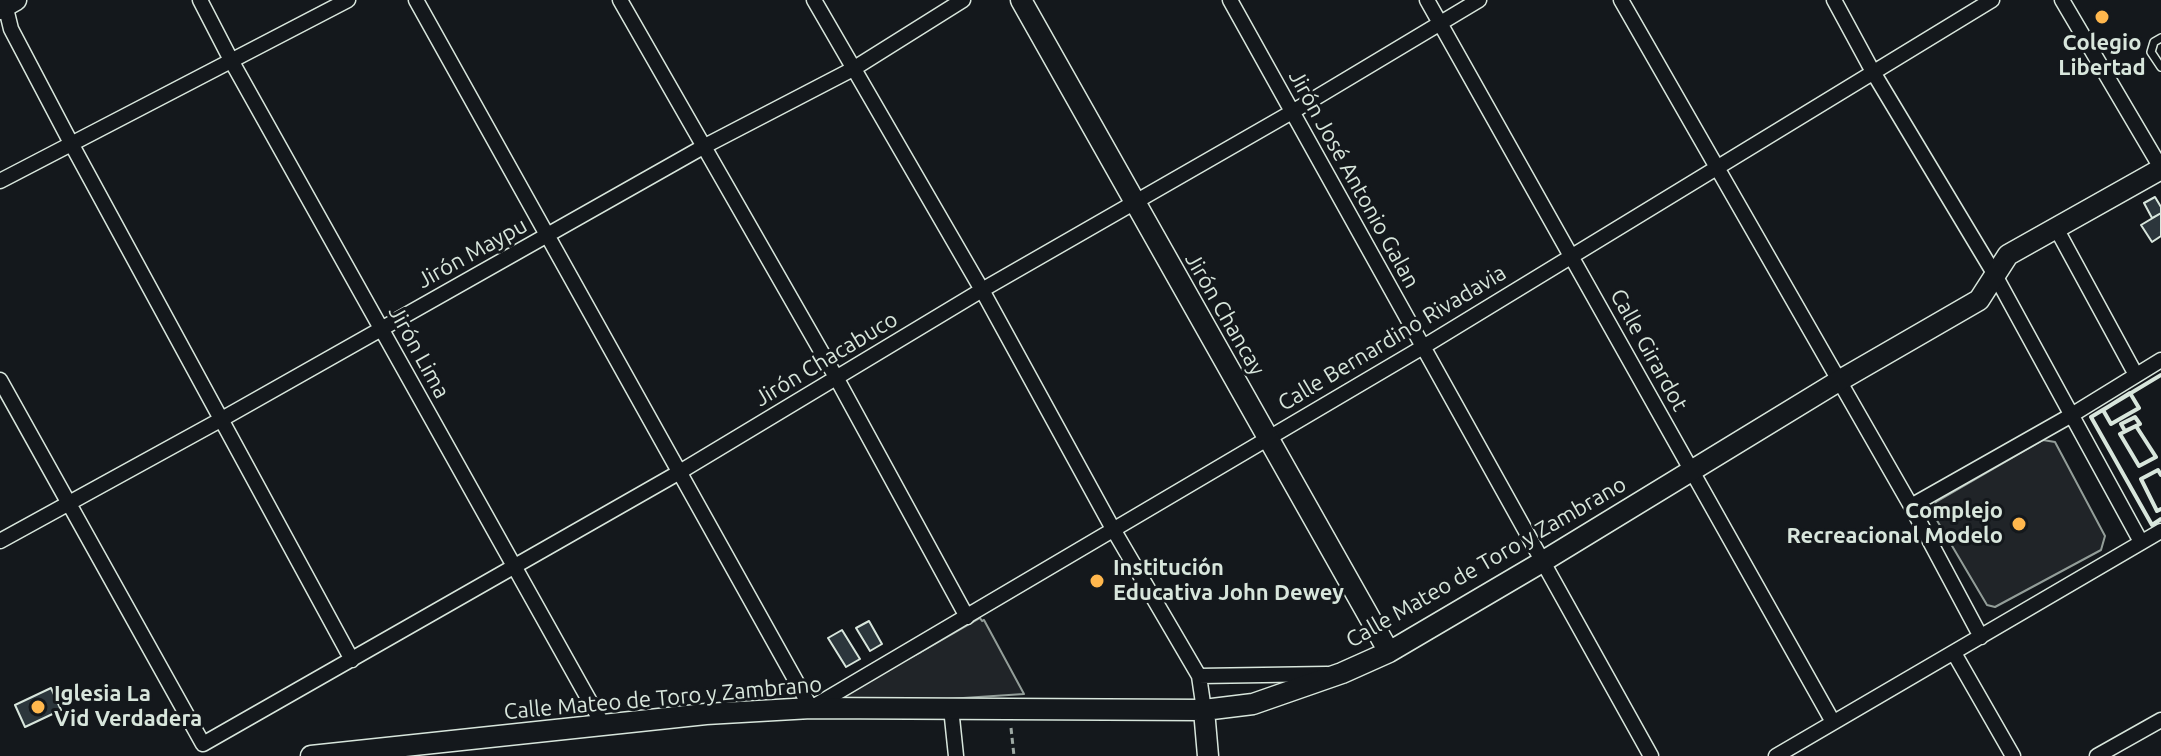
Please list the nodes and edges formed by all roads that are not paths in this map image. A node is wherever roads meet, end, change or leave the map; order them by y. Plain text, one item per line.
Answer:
1 (200, 0) edge
2 (348, 0) edge
3 (416, 0) edge
4 (620, 0) edge
5 (814, 0) edge
6 (963, 0) edge
7 (1021, 0) edge
8 (1230, 0) edge
9 (1427, 0) edge
10 (1479, 0) edge
11 (1621, 0) edge
12 (1834, 0) edge
13 (1992, 0) edge
14 (2062, 0) edge
15 (6, 4) edge
16 (1440, 24) junction
17 (2161, 38) edge
18 (232, 62) junction
19 (2161, 67) edge
20 (853, 69) junction
21 (1873, 72) junction
22 (1292, 112) junction
23 (72, 145) junction
24 (703, 147) junction
25 (1715, 168) junction
26 (2161, 168) edge
27 (0, 181) edge
28 (1134, 202) junction
29 (2056, 228) junction
30 (547, 236) junction
31 (1571, 256) junction
32 (1995, 275) junction
33 (982, 290) junction
34 (380, 330) junction
35 (1423, 347) junction
36 (2161, 360) edge
37 (2136, 375) junction
38 (837, 379) junction
39 (0, 380) edge
40 (1837, 382) junction
41 (2070, 416) junction
42 (222, 419) junction
43 (1269, 439) junction
44 (1691, 469) junction
45 (678, 473) junction
46 (68, 503) junction
47 (1911, 506) junction
48 (1113, 529) junction
49 (2161, 531) edge
50 (0, 541) edge
51 (2141, 542) junction
52 (1542, 562) junction
53 (515, 568) junction
54 (967, 617) junction
55 (1981, 637) junction
56 (1389, 652) junction
57 (1954, 653) junction
58 (352, 660) junction
59 (1342, 673) junction
60 (1199, 676) junction
61 (811, 708) junction
62 (951, 708) junction
63 (1204, 710) junction
64 (2161, 720) edge
65 (1833, 722) junction
66 (603, 725) junction
67 (203, 750) edge
68 (311, 756) edge
69 (956, 756) edge
70 (1208, 756) edge
71 (1651, 756) edge
72 (1776, 756) edge
73 (2013, 756) edge
74 (2097, 756) edge

1 - 18 street, Jirón Lima
2 - 18 street
3 - 30 street
4 - 24 street
5 - 20 street
6 - 20 street, Jirón Maypu
7 - 28 street, Jirón Chancay
8 - 22 street, Jirón José Antonio Galan
9 - 16 street, Calle Girardot
10 - 16 street, Jirón Chacabuco
11 - 25 street
12 - 21 street
13 - 21 street, Calle Bernardino Rivadavia
14 - 26 street
15 - 23 street
16 - 22 street, Jirón Chacabuco
16 - 31 street, Calle Girardot
17 - 19 lane
18 - 23 street
18 - 34 street, Jirón Lima
20 - 24 street, Jirón Maypu
20 - 33 street
21 - 25 street, Calle Bernardino Rivadavia
21 - 32 street
22 - 28 street, Jirón Chacabuco
22 - 35 street, Jirón José Antonio Galan
23 - 27 street
23 - 42 street
24 - 30 street, Jirón Maypu
24 - 38 street
25 - 31 street, Calle Bernardino Rivadavia
25 - 40 street
26 - 29 street, Calle Mateo de Toro y Zambrano
28 - 33 street, Jirón Chacabuco
28 - 43 street, Jirón Chancay
29 - 32 street, Calle Mateo de Toro y Zambrano
29 - 37 street
30 - 34 street, Jirón Maypu
30 - 45 street
31 - 35 street, Calle Bernardino Rivadavia
31 - 44 street, Calle Girardot
32 - 40 street, Calle Mateo de Toro y Zambrano
32 - 41 street
33 - 38 street, Jirón Chacabuco
33 - 48 street
34 - 42 street, Jirón Maypu
34 - 53 street, Jirón Lima
35 - 43 street, Calle Bernardino Rivadavia
35 - 52 street, Jirón José Antonio Galan
36 - 37 street
37 - 41 street
38 - 45 street, Jirón Chacabuco
38 - 54 street
39 - 46 street
40 - 44 street, Calle Mateo de Toro y Zambrano
40 - 47 street
41 - 47 street
41 - 51 street
42 - 46 street, Jirón Maypu
42 - 58 street
43 - 48 street, Calle Bernardino Rivadavia
43 - 56 street, Jirón Chancay
44 - 52 street, Calle Mateo de Toro y Zambrano
44 - 65 street, Calle Girardot
45 - 53 street, Jirón Chacabuco
45 - 61 street
46 - 50 street, Jirón Maypu
46 - 67 street
47 - 55 street
48 - 54 street, Calle Bernardino Rivadavia
48 - 60 street
49 - 51 street
51 - 55 street
52 - 56 street, Calle Mateo de Toro y Zambrano
52 - 71 street, Jirón José Antonio Galan
53 - 58 street, Jirón Chacabuco
53 - 66 street, Jirón Lima
54 - 61 street, Calle Bernardino Rivadavia
55 - 57 street
56 - 59 street, Calle Mateo de Toro y Zambrano
57 - 65 street
57 - 73 street
58 - 67 street, Jirón Chacabuco
59 - 60 street
59 - 63 street, Calle Mateo de Toro y Zambrano
60 - 63 street
61 - 62 street, Calle Mateo de Toro y Zambrano
61 - 66 street, Calle Mateo de Toro y Zambrano
62 - 63 street, Calle Mateo de Toro y Zambrano
62 - 69 street
63 - 70 street
64 - 74 street
65 - 72 street
66 - 68 street, Calle Mateo de Toro y Zambrano

